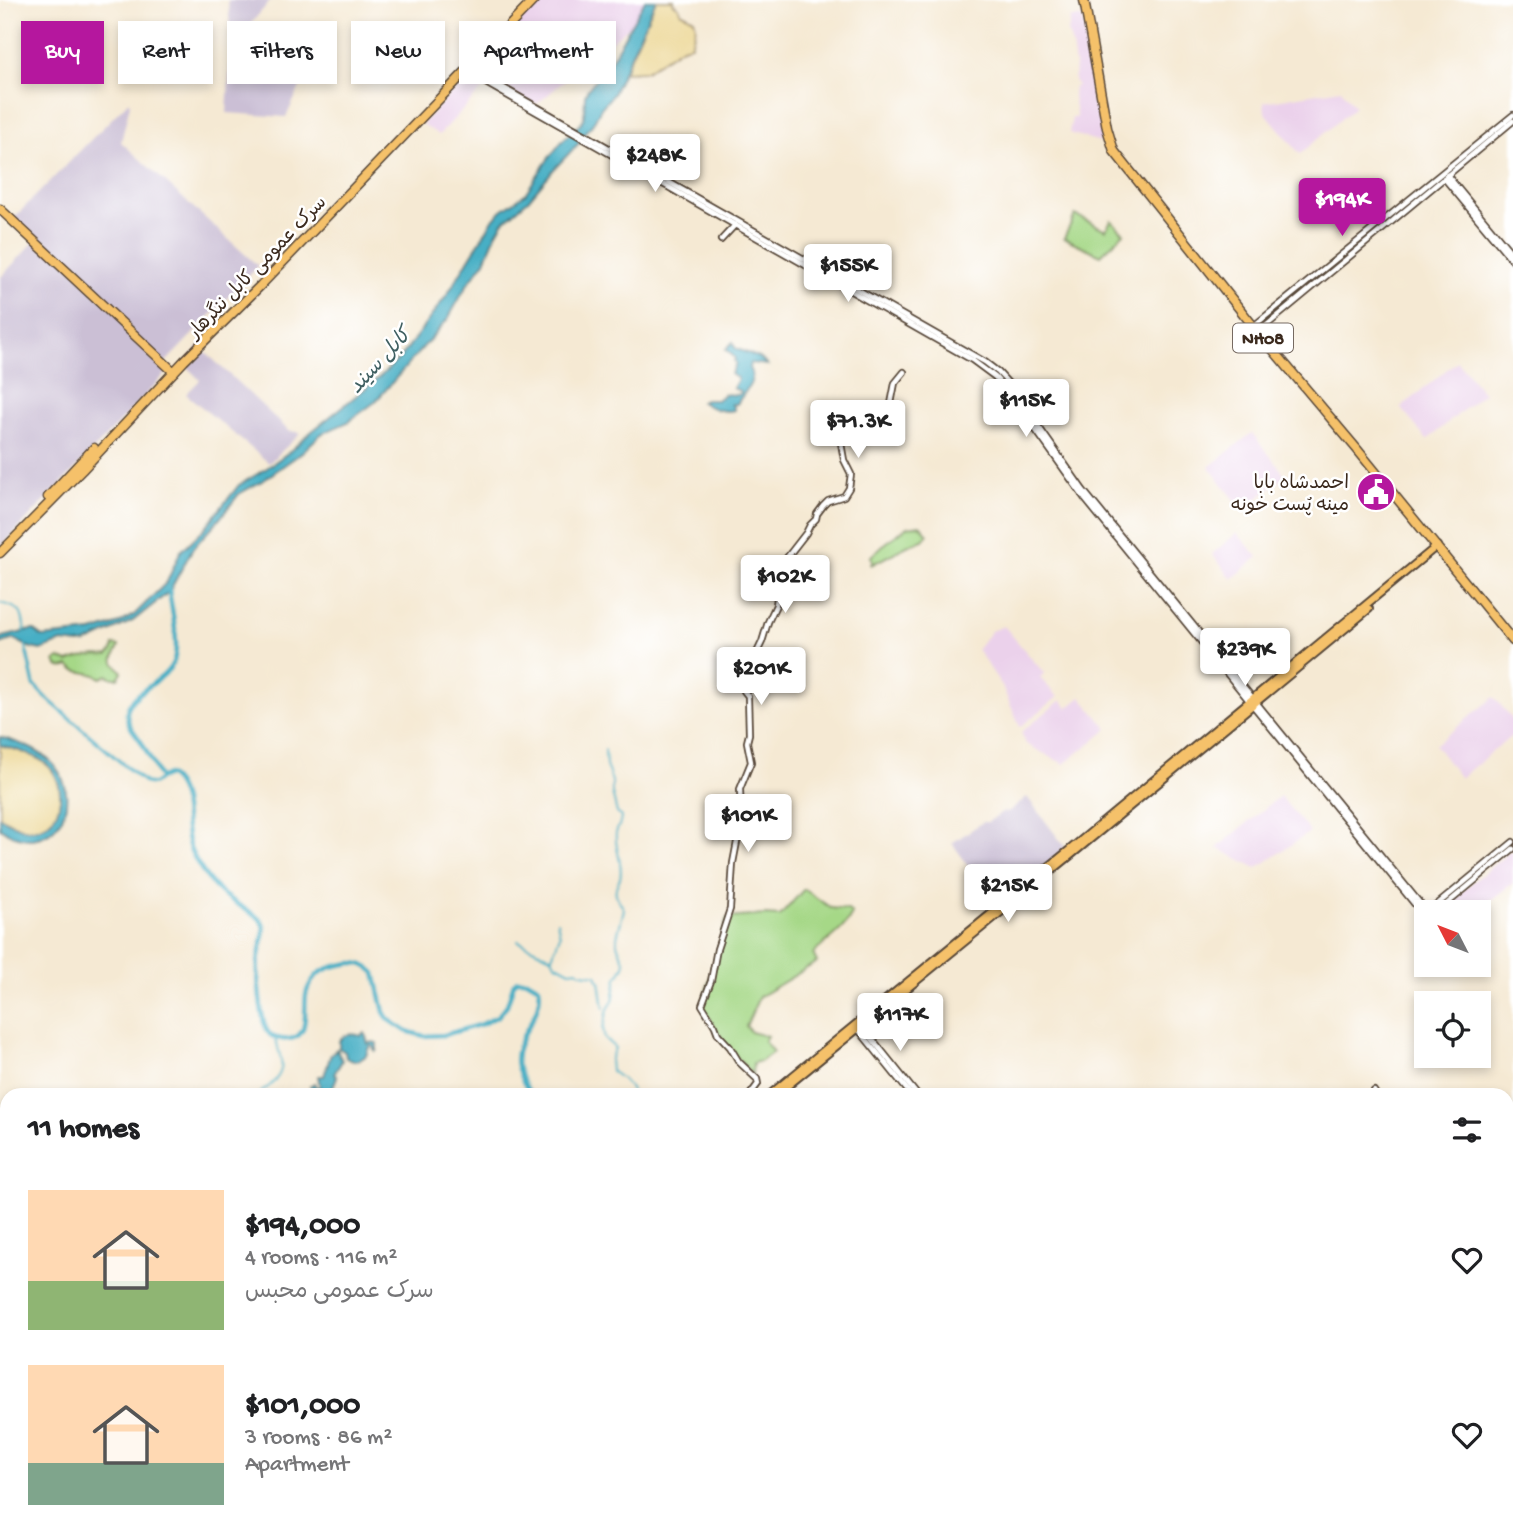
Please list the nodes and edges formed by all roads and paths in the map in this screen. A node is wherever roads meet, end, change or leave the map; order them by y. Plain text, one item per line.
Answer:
1 (531, 0) edge
2 (1086, 0) edge
3 (512, 21) edge
4 (459, 79) edge
5 (487, 84) edge
6 (496, 84) edge
7 (1513, 115) edge
8 (1513, 121) edge
9 (567, 127) junction
10 (1444, 175) junction
11 (658, 179) junction
12 (0, 209) edge
13 (735, 225) junction
14 (721, 240) dead end
15 (1513, 255) edge
16 (1513, 261) edge
17 (1258, 327) junction
18 (172, 371) junction
19 (904, 372) dead end
20 (1439, 547) junction
21 (0, 550) edge
22 (1513, 638) edge
23 (1254, 702) junction
24 (1513, 842) edge
25 (1513, 849) edge
26 (1026, 889) junction
27 (1415, 900) edge
28 (1443, 900) edge
29 (1451, 900) edge
30 (860, 1027) junction
31 (755, 1088) edge
32 (778, 1088) edge
33 (785, 1088) edge
34 (906, 1088) edge
35 (911, 1088) edge

1 - 3 highway, سرک عمومی کابل ننگرهار
1 - 18 highway
2 - 17 highway, NH08
2 - 20 highway, NH08
4 - 18 highway, سرک عمومی کابل ننگرهار
5 - 9 street
6 - 9 street
7 - 10 street
8 - 10 street
9 - 11 street
10 - 15 street
10 - 16 street
10 - 17 street
11 - 13 street
11 - 23 street
12 - 18 highway
13 - 14 street
13 - 23 street
17 - 20 highway, NH08
18 - 21 highway, سرک عمومی کابل ننگرهار
19 - 31 street
20 - 22 highway, NH08
20 - 22 highway, NH08
20 - 23 main road
23 - 26 main road
23 - 26 main road
23 - 27 street
24 - 28 street
25 - 29 street
26 - 30 main road
26 - 32 main road
30 - 33 main road
30 - 34 street
30 - 35 street

